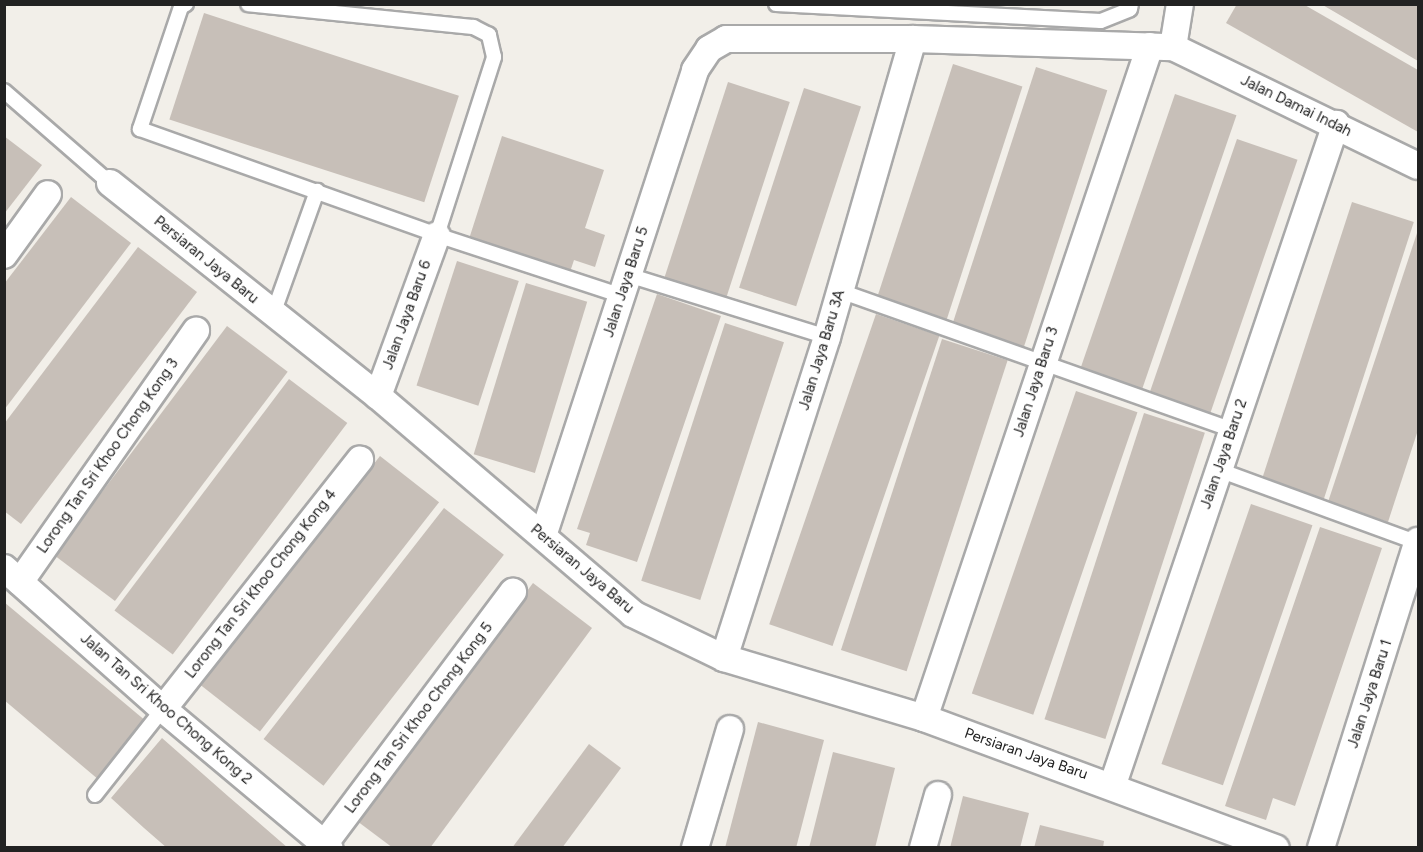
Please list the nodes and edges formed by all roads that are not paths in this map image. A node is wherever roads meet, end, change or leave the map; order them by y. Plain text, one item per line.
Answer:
1 (186, 4) edge
2 (248, 4) edge
3 (776, 4) edge
4 (1131, 4) edge
5 (1180, 4) edge
6 (950, 10) edge
7 (913, 39) junction
8 (1161, 46) junction
9 (4, 91) edge
10 (1336, 124) junction
11 (1419, 166) edge
12 (110, 183) joint
13 (317, 191) junction
14 (48, 194) dead end
15 (437, 235) junction
16 (4, 255) edge
17 (625, 285) junction
18 (840, 291) junction
19 (273, 314) junction
20 (196, 331) dead end
21 (827, 337) junction
22 (1043, 363) junction
23 (378, 396) junction
24 (1232, 430) junction
25 (360, 460) dead end
26 (1219, 470) junction
27 (543, 536) junction
28 (1418, 542) edge
29 (12, 575) edge
30 (513, 592) dead end
31 (724, 658) junction
32 (163, 709) junction
33 (924, 718) junction
34 (730, 729) dead end
35 (1113, 784) junction
36 (95, 795) dead end
37 (938, 795) dead end
38 (327, 845) edge
39 (695, 848) edge
40 (923, 848) edge
41 (1276, 848) edge
42 (1321, 848) edge

1 - 13 lane
2 - 15 lane
3 - 6 lane
4 - 6 lane
5 - 8 street, Jalan Jaya Baru 3
7 - 8 street
7 - 17 street, Jalan Jaya Baru 5
7 - 18 street, Jalan Jaya Baru 3A
8 - 10 street, Jalan Damai Indah
8 - 22 street, Jalan Jaya Baru 3
9 - 12 lane
10 - 11 street, Jalan Damai Indah
10 - 24 street, Jalan Jaya Baru 2
12 - 19 street, Persiaran Jaya Baru
13 - 15 lane
13 - 19 lane
14 - 16 street
15 - 17 lane
15 - 23 street, Jalan Jaya Baru 6
17 - 21 lane
17 - 27 street, Jalan Jaya Baru 5
18 - 21 street, Jalan Jaya Baru 3A
18 - 22 lane
19 - 23 street, Persiaran Jaya Baru
20 - 29 street, Lorong Tan Sri Khoo Chong Kong 3
21 - 31 street, Jalan Jaya Baru 3A
22 - 24 lane
22 - 33 street, Jalan Jaya Baru 3
23 - 27 street, Persiaran Jaya Baru
24 - 26 street, Jalan Jaya Baru 2
25 - 32 street, Lorong Tan Sri Khoo Chong Kong 4
26 - 28 lane
26 - 35 street, Jalan Jaya Baru 2
27 - 31 street, Persiaran Jaya Baru
28 - 42 street, Jalan Jaya Baru 1
29 - 32 street, Jalan Tan Sri Khoo Chong Kong 2
30 - 38 street, Lorong Tan Sri Khoo Chong Kong 5
31 - 33 street, Persiaran Jaya Baru
32 - 36 lane
32 - 38 street, Jalan Tan Sri Khoo Chong Kong 2
33 - 35 street, Persiaran Jaya Baru
34 - 39 street
35 - 41 street, Persiaran Jaya Baru
37 - 40 street

